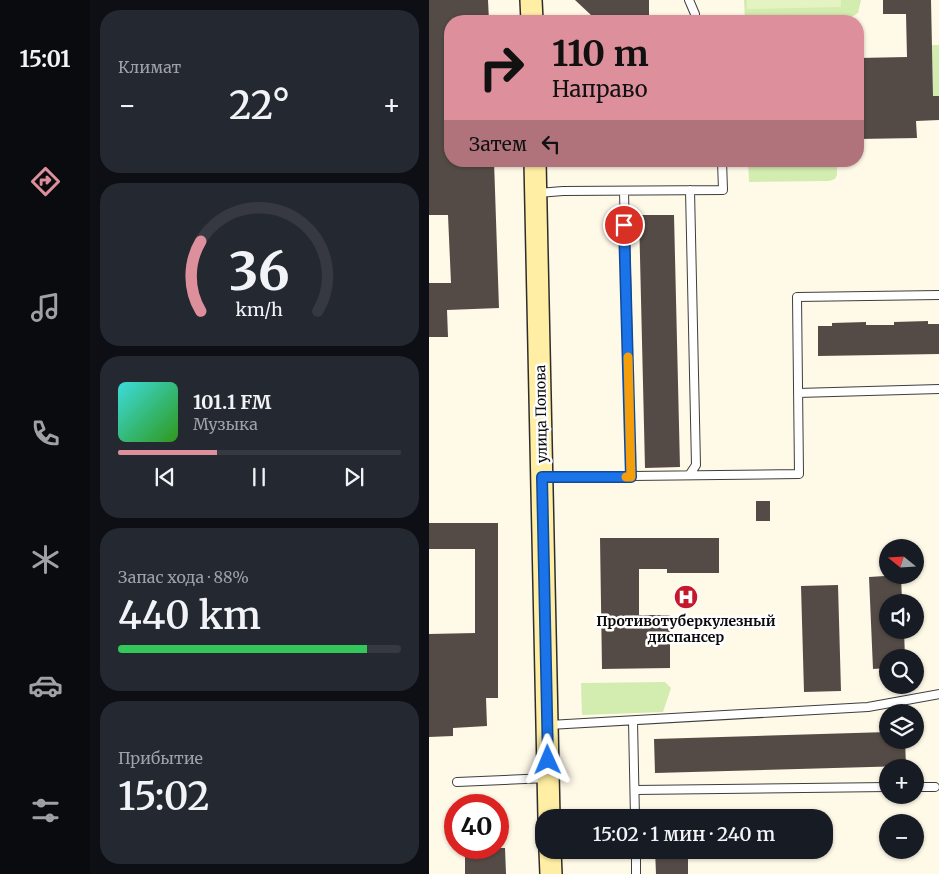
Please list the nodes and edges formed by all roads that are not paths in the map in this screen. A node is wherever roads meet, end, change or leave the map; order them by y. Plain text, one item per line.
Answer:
1 (531, 0) edge
2 (689, 0) edge
3 (532, 15) edge
4 (695, 15) edge
5 (535, 167) edge
6 (723, 167) edge
7 (690, 190) junction
8 (624, 192) junction
9 (536, 194) junction
10 (939, 295) edge
11 (939, 389) edge
12 (798, 393) junction
13 (689, 474) junction
14 (542, 477) junction
15 (631, 477) junction
16 (939, 694) edge
17 (633, 721) junction
18 (547, 725) junction
19 (549, 778) junction
20 (457, 782) dead end
21 (879, 787) edge
22 (924, 787) edge
23 (935, 787) dead end
24 (635, 790) junction
25 (549, 809) edge
26 (635, 809) edge
27 (550, 859) edge
28 (636, 859) edge
29 (551, 874) edge
30 (637, 874) edge

1 - 3 street
2 - 4 lane
5 - 9 street, улица Попова
6 - 7 lane
7 - 8 lane
7 - 13 lane
8 - 9 lane
8 - 15 lane
9 - 14 street, улица Попова
10 - 12 lane
11 - 12 lane
12 - 13 lane
13 - 15 lane
14 - 15 lane
14 - 18 street, улица Попова
16 - 17 lane
17 - 18 lane
17 - 24 lane
18 - 19 street, улица Попова
19 - 20 lane
19 - 25 street, улица Попова
21 - 24 lane
22 - 23 lane
24 - 26 lane
27 - 29 street
28 - 30 lane

